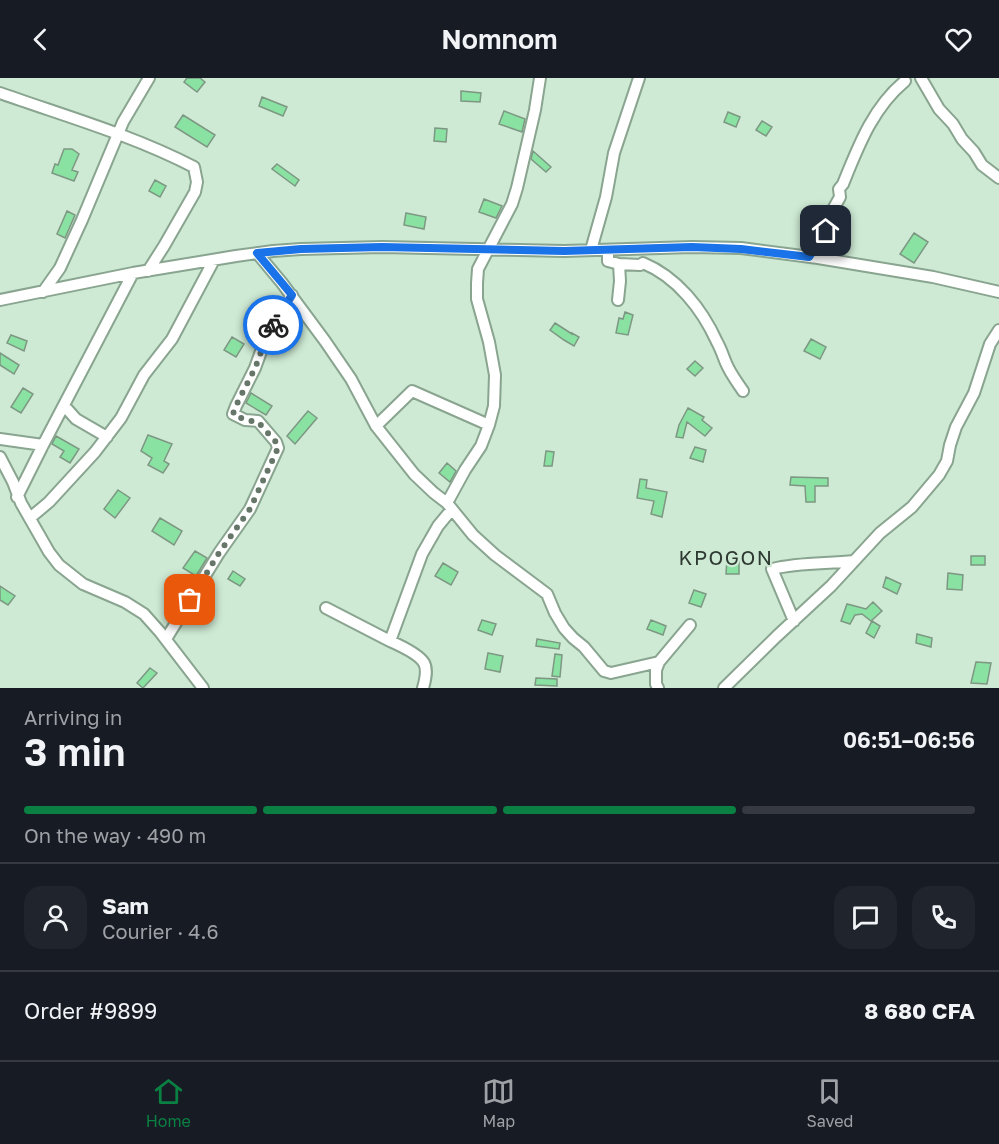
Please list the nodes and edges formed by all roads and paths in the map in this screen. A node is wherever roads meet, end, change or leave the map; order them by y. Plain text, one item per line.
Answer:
1 (149, 78) edge
2 (540, 78) edge
3 (639, 78) edge
4 (921, 78) edge
5 (905, 81) dead end
6 (0, 93) edge
7 (118, 133) junction
8 (999, 178) edge
9 (488, 250) junction
10 (591, 250) junction
11 (608, 250) junction
12 (257, 253) junction
13 (809, 257) junction
14 (214, 260) junction
15 (619, 264) junction
16 (148, 271) junction
17 (133, 273) junction
18 (43, 292) junction
19 (999, 292) edge
20 (292, 295) junction
21 (0, 300) edge
22 (618, 300) dead end
23 (999, 330) edge
24 (743, 391) dead end
25 (63, 408) junction
26 (489, 425) junction
27 (376, 426) junction
28 (107, 437) junction
29 (0, 440) edge
30 (42, 445) junction
31 (0, 457) edge
32 (17, 497) junction
33 (449, 506) junction
34 (30, 518) junction
35 (854, 561) junction
36 (326, 608) dead end
37 (794, 621) junction
38 (690, 625) dead end
39 (166, 639) junction
40 (390, 641) junction
41 (659, 662) junction
42 (202, 688) edge
43 (423, 688) edge
44 (658, 688) edge
45 (724, 688) edge

1 - 7 street
2 - 9 street
3 - 10 street
4 - 8 street
5 - 13 street
6 - 7 street
7 - 16 street
7 - 18 street
9 - 10 street
9 - 12 street
9 - 26 street
10 - 11 street
11 - 13 street
11 - 15 street
12 - 14 street
12 - 20 street
13 - 19 street
14 - 16 street
14 - 28 street
15 - 22 street
15 - 24 street
16 - 17 street
17 - 18 street
17 - 25 street
18 - 21 street
20 - 27 street
20 - 39 street
23 - 35 street
25 - 28 street
25 - 30 street
26 - 27 street
26 - 33 street
27 - 33 street
28 - 34 street
29 - 30 street
30 - 32 street
31 - 32 street
32 - 34 street
33 - 40 street
33 - 41 street
34 - 39 street
35 - 37 street
35 - 37 street
36 - 40 street
37 - 45 street
38 - 41 street
39 - 42 street
40 - 43 street
41 - 44 street

